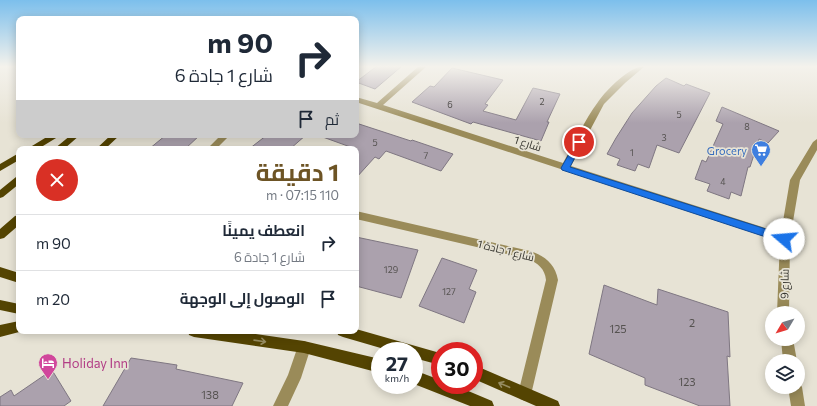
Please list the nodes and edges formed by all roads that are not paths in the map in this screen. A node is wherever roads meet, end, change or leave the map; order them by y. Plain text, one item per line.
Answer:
1 (402, 85) edge
2 (618, 85) edge
3 (359, 100) edge
4 (378, 106) junction
5 (51, 138) edge
6 (72, 138) edge
7 (113, 138) edge
8 (223, 138) edge
9 (817, 142) edge
10 (37, 146) edge
11 (62, 146) edge
12 (103, 146) edge
13 (214, 146) edge
14 (16, 158) edge
15 (0, 168) edge
16 (565, 168) junction
17 (16, 182) edge
18 (0, 195) edge
19 (359, 216) edge
20 (16, 222) edge
21 (0, 235) edge
22 (784, 239) junction
23 (0, 272) edge
24 (16, 277) edge
25 (0, 305) edge
26 (783, 306) edge
27 (16, 308) edge
28 (16, 327) edge
29 (0, 330) edge
30 (215, 334) edge
31 (353, 334) edge
32 (304, 347) junction
33 (431, 356) edge
34 (371, 364) edge
35 (483, 376) edge
36 (423, 381) edge
37 (525, 394) junction
38 (795, 394) edge
39 (280, 406) edge
40 (488, 406) edge
41 (553, 406) edge
42 (798, 406) edge

1 - 4 street
2 - 16 street
3 - 4 street, شارع 1
4 - 16 street, شارع 1
5 - 10 main road
6 - 11 main road
7 - 12 main road
8 - 13 street
9 - 22 street, شارع 9
14 - 15 main road
16 - 22 street, شارع 1
17 - 18 main road
19 - 37 street, شارع 1 جادة 1
20 - 21 main road
22 - 26 street, شارع 9
23 - 24 main road
25 - 27 main road
28 - 29 main road
30 -> 32 main road
31 - 33 main road
32 - 34 main road
32 - 39 street
37 -> 35 main road
36 - 40 main road
37 - 41 main road
38 - 42 street

